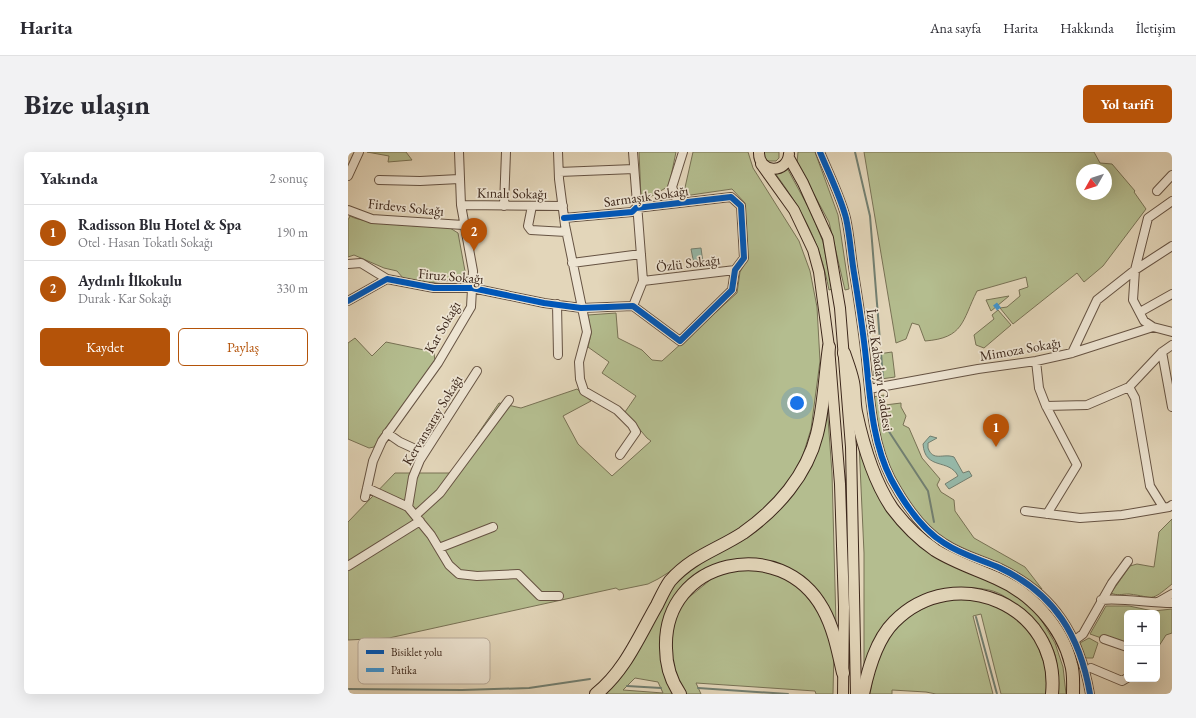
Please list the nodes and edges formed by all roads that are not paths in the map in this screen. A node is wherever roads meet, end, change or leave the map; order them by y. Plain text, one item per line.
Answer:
1 (359, 152) edge
2 (459, 152) edge
3 (506, 152) edge
4 (558, 152) edge
5 (633, 152) edge
6 (683, 152) edge
7 (820, 152) edge
8 (790, 154) edge
9 (759, 155) edge
10 (634, 169) junction
11 (559, 172) junction
12 (1172, 175) edge
13 (348, 176) edge
14 (459, 179) junction
15 (379, 180) dead end
16 (1157, 191) dead end
17 (1172, 201) edge
18 (678, 203) junction
19 (461, 205) junction
20 (504, 206) junction
21 (532, 206) junction
22 (563, 206) junction
23 (636, 208) junction
24 (348, 210) edge
25 (564, 218) junction
26 (464, 226) junction
27 (566, 232) junction
28 (1172, 246) edge
29 (640, 254) junction
30 (572, 263) junction
31 (348, 264) edge
32 (735, 270) junction
33 (1135, 270) junction
34 (387, 279) junction
35 (643, 281) junction
36 (472, 288) junction
37 (1172, 294) edge
38 (348, 301) edge
39 (557, 304) junction
40 (633, 306) junction
41 (582, 308) junction
42 (1140, 312) junction
43 (1153, 327) junction
44 (1172, 332) edge
45 (1172, 345) edge
46 (829, 347) junction
47 (1162, 352) junction
48 (844, 353) junction
49 (1072, 353) junction
50 (558, 355) dead end
51 (1036, 361) junction
52 (477, 371) dead end
53 (1129, 387) junction
54 (869, 389) junction
55 (1171, 395) edge
56 (509, 400) dead end
57 (1046, 406) junction
58 (1172, 408) edge
59 (387, 433) junction
60 (424, 453) junction
61 (620, 455) dead end
62 (1172, 505) edge
63 (408, 507) junction
64 (1164, 507) junction
65 (1025, 511) dead end
66 (1047, 514) junction
67 (418, 518) junction
68 (493, 527) dead end
69 (439, 548) junction
70 (1128, 561) dead end
71 (348, 566) edge
72 (1172, 594) edge
73 (559, 596) dead end
74 (1101, 600) junction
75 (1154, 603) junction
76 (1172, 603) edge
77 (1104, 639) dead end
78 (1075, 640) junction
79 (1124, 646) edge
80 (1091, 668) dead end
81 (843, 673) junction
82 (1124, 680) edge
83 (1074, 691) edge
84 (596, 694) edge
85 (680, 694) edge
86 (843, 694) edge
87 (856, 694) edge
88 (863, 694) edge
89 (1052, 694) edge
90 (1090, 694) edge

1 - 13 street
2 - 14 street, Kar Sokağı
3 - 20 street
4 - 11 street
5 - 10 street
6 - 18 street
7 - 54 street, İzzet Kabadayı Caddesi
8 - 9 main road
8 - 48 main road
9 - 46 main road
10 - 11 street
10 - 23 street
11 - 22 street
12 - 16 street
14 - 15 street
14 - 19 street, Kar Sokağı
17 - 33 street
18 - 23 street, Sarmaşık Sokağı
18 - 32 street, Sarmaşık Sokağı
19 - 20 street, Kınalı Sokağı
19 - 26 street, Kar Sokağı
20 - 21 street, Kınalı Sokağı
21 - 22 street, Kınalı Sokağı
21 - 27 street
22 - 25 street
23 - 25 street, Sarmaşık Sokağı
23 - 29 street
24 - 26 street, Firdevs Sokağı
25 - 27 street
26 - 36 street, Kar Sokağı
27 - 30 street
28 - 33 street
29 - 30 street
29 - 35 street
30 - 41 street
31 - 34 street
32 - 35 street, Özlü Sokağı
32 - 40 street
33 - 42 street
33 - 49 street
34 - 36 street, Firuz Sokağı
34 - 38 street
35 - 40 street
36 - 39 street, Firuz Sokağı
36 - 59 street, Kar Sokağı
37 - 42 street
39 - 41 street, Firuz Sokağı
39 - 50 street
40 - 41 street, Firuz Sokağı
41 - 61 street
42 - 43 street
43 - 44 street
43 - 49 street, Mimoza Sokağı
45 - 47 street
46 - 81 main road
46 - 84 highway
47 - 53 street
47 - 55 street
48 - 83 highway
48 - 87 main road
49 - 51 street, Mimoza Sokağı
51 - 54 street, Mimoza Sokağı
51 - 57 street
52 - 60 street, Kervansaray Sokağı
53 - 57 street
53 - 64 street
54 - 78 street, İzzet Kabadayı Caddesi
55 - 58 street
56 - 67 street
57 - 66 street
59 - 60 street
59 - 63 street, Kar Sokağı
60 - 63 street, Kervansaray Sokağı
62 - 64 street
63 - 67 street
64 - 66 street
65 - 66 street
67 - 69 street
67 - 71 street
68 - 69 street
69 - 73 street
70 - 74 street
72 - 75 street
74 - 75 street
74 - 78 street
75 - 76 street
77 - 79 street
78 - 83 street
78 - 90 street, İzzet Kabadayı Caddesi
80 - 82 street
81 - 85 highway
81 - 86 main road
88 - 89 highway

